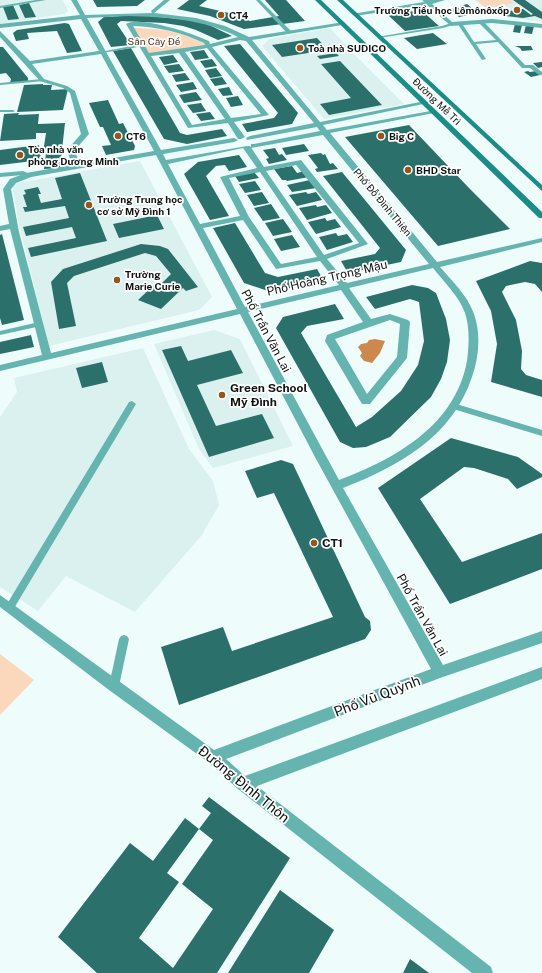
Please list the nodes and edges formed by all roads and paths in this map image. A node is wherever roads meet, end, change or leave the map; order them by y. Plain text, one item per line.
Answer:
1 (44, 0) edge
2 (74, 0) edge
3 (167, 0) edge
4 (258, 0) edge
5 (318, 0) edge
6 (340, 0) edge
7 (442, 0) edge
8 (426, 1) edge
9 (0, 6) edge
10 (153, 12) junction
11 (355, 14) junction
12 (82, 15) junction
13 (480, 21) junction
14 (459, 22) junction
15 (342, 23) junction
16 (451, 24) junction
17 (0, 26) edge
18 (542, 26) edge
19 (289, 32) junction
20 (0, 33) edge
21 (379, 37) junction
22 (248, 39) junction
23 (500, 41) junction
24 (473, 43) junction
25 (142, 45) junction
26 (208, 46) junction
27 (181, 50) junction
28 (102, 52) junction
29 (148, 55) junction
30 (484, 59) dead end
31 (28, 63) junction
32 (402, 70) junction
33 (541, 74) dead end
34 (42, 80) junction
35 (0, 84) edge
36 (425, 103) junction
37 (0, 111) edge
38 (13, 111) dead end
39 (434, 111) junction
40 (230, 121) junction
41 (318, 124) junction
42 (325, 133) junction
43 (237, 138) junction
44 (250, 138) junction
45 (247, 147) junction
46 (158, 153) junction
47 (163, 163) junction
48 (76, 168) junction
49 (261, 168) junction
50 (0, 175) edge
51 (29, 175) junction
52 (542, 189) edge
53 (542, 216) edge
54 (245, 217) junction
55 (14, 225) junction
56 (197, 227) junction
57 (0, 229) edge
58 (542, 240) edge
59 (322, 258) junction
60 (434, 265) junction
61 (344, 286) junction
62 (241, 311) junction
63 (369, 323) junction
64 (39, 324) junction
65 (0, 333) edge
66 (47, 356) junction
67 (0, 368) edge
68 (455, 403) junction
69 (132, 404) dead end
70 (542, 427) edge
71 (542, 433) edge
72 (336, 486) junction
73 (5, 604) edge
74 (542, 637) edge
75 (124, 639) dead end
76 (440, 672) junction
77 (542, 673) edge
78 (114, 686) junction
79 (213, 757) junction
80 (243, 784) junction
81 (485, 973) edge

1 - 9 lane
2 - 12 street, Phố Trần Văn Lai
3 - 10 street
4 - 19 lane
5 - 15 main road, Đường Mễ Trì
6 - 11 main road, Đường Mễ Trì
7 - 8 street
8 - 11 street
8 - 16 street
10 - 12 street, Phố Đỗ Đình Thiện
10 - 22 street, Phố Đỗ Đình Thiện
11 - 21 main road, Đường Mễ Trì
12 - 17 street, Phố Đỗ Đình Thiện
12 - 28 street, Phố Trần Văn Lai
13 - 14 street
13 - 18 street
13 - 23 lane
14 - 16 street
14 - 24 lane
15 - 19 street
15 - 32 main road, Đường Mễ Trì
16 - 21 lane
19 - 22 street
20 - 31 street
21 - 32 main road, Đường Mễ Trì
22 - 26 street
22 - 41 street, Phố Đỗ Đình Thiện
23 - 24 lane
23 - 33 lane
24 - 30 lane
25 - 26 street
25 - 28 lane
25 - 29 street
26 - 27 street
26 - 40 street
27 - 29 street
27 - 40 street
28 - 31 street
28 - 46 street, Phố Trần Văn Lai
29 - 40 street
31 - 34 street
32 - 36 main road, Đường Mễ Trì
32 - 52 main road, Đường Mễ Trì
34 - 35 lane
34 - 48 street
36 - 39 main road, Đường Mễ Trì
36 - 41 street
37 - 38 lane
39 - 42 street
39 - 53 main road, Đường Mễ Trì
40 - 43 street
41 - 42 street, Phố Đỗ Đình Thiện
41 - 44 street
42 - 45 street
42 - 60 street, Phố Đỗ Đình Thiện
43 - 44 street
43 - 45 street
43 - 46 street
44 - 45 street
45 - 47 street
45 - 49 street
46 - 47 street, Phố Trần Văn Lai
46 - 48 street
47 - 56 street, Phố Trần Văn Lai
48 - 51 street
49 - 54 street
49 - 59 street
49 - 59 street
50 - 51 lane
51 - 55 street
54 - 56 street
54 - 59 street
55 - 57 street
55 - 64 street
56 - 62 street, Phố Trần Văn Lai
58 - 60 street, Phố Hoàng Trọng Mậu
59 - 61 street
60 - 61 street, Phố Hoàng Trọng Mậu
60 - 68 street, Phố Đỗ Đình Thiện
61 - 62 street, Phố Hoàng Trọng Mậu
61 - 63 street
62 - 66 street, Phố Hoàng Trọng Mậu
62 - 72 street, Phố Trần Văn Lai
63 - 63 street
64 - 65 lane
64 - 66 street
66 - 67 street, Phố Hoàng Trọng Mậu
68 - 70 lane
68 - 71 lane
68 - 72 street, Phố Đỗ Đình Thiện
69 - 73 lane
72 - 76 street, Phố Trần Văn Lai
73 - 78 street, Đường Đình Thôn
74 - 76 street, Phố Vũ Quỳnh
75 - 78 lane
76 - 79 street, Phố Vũ Quỳnh
77 - 80 street
78 - 79 street, Đường Đình Thôn
79 - 80 street, Đường Đình Thôn
80 - 81 street, Đường Đình Thôn

